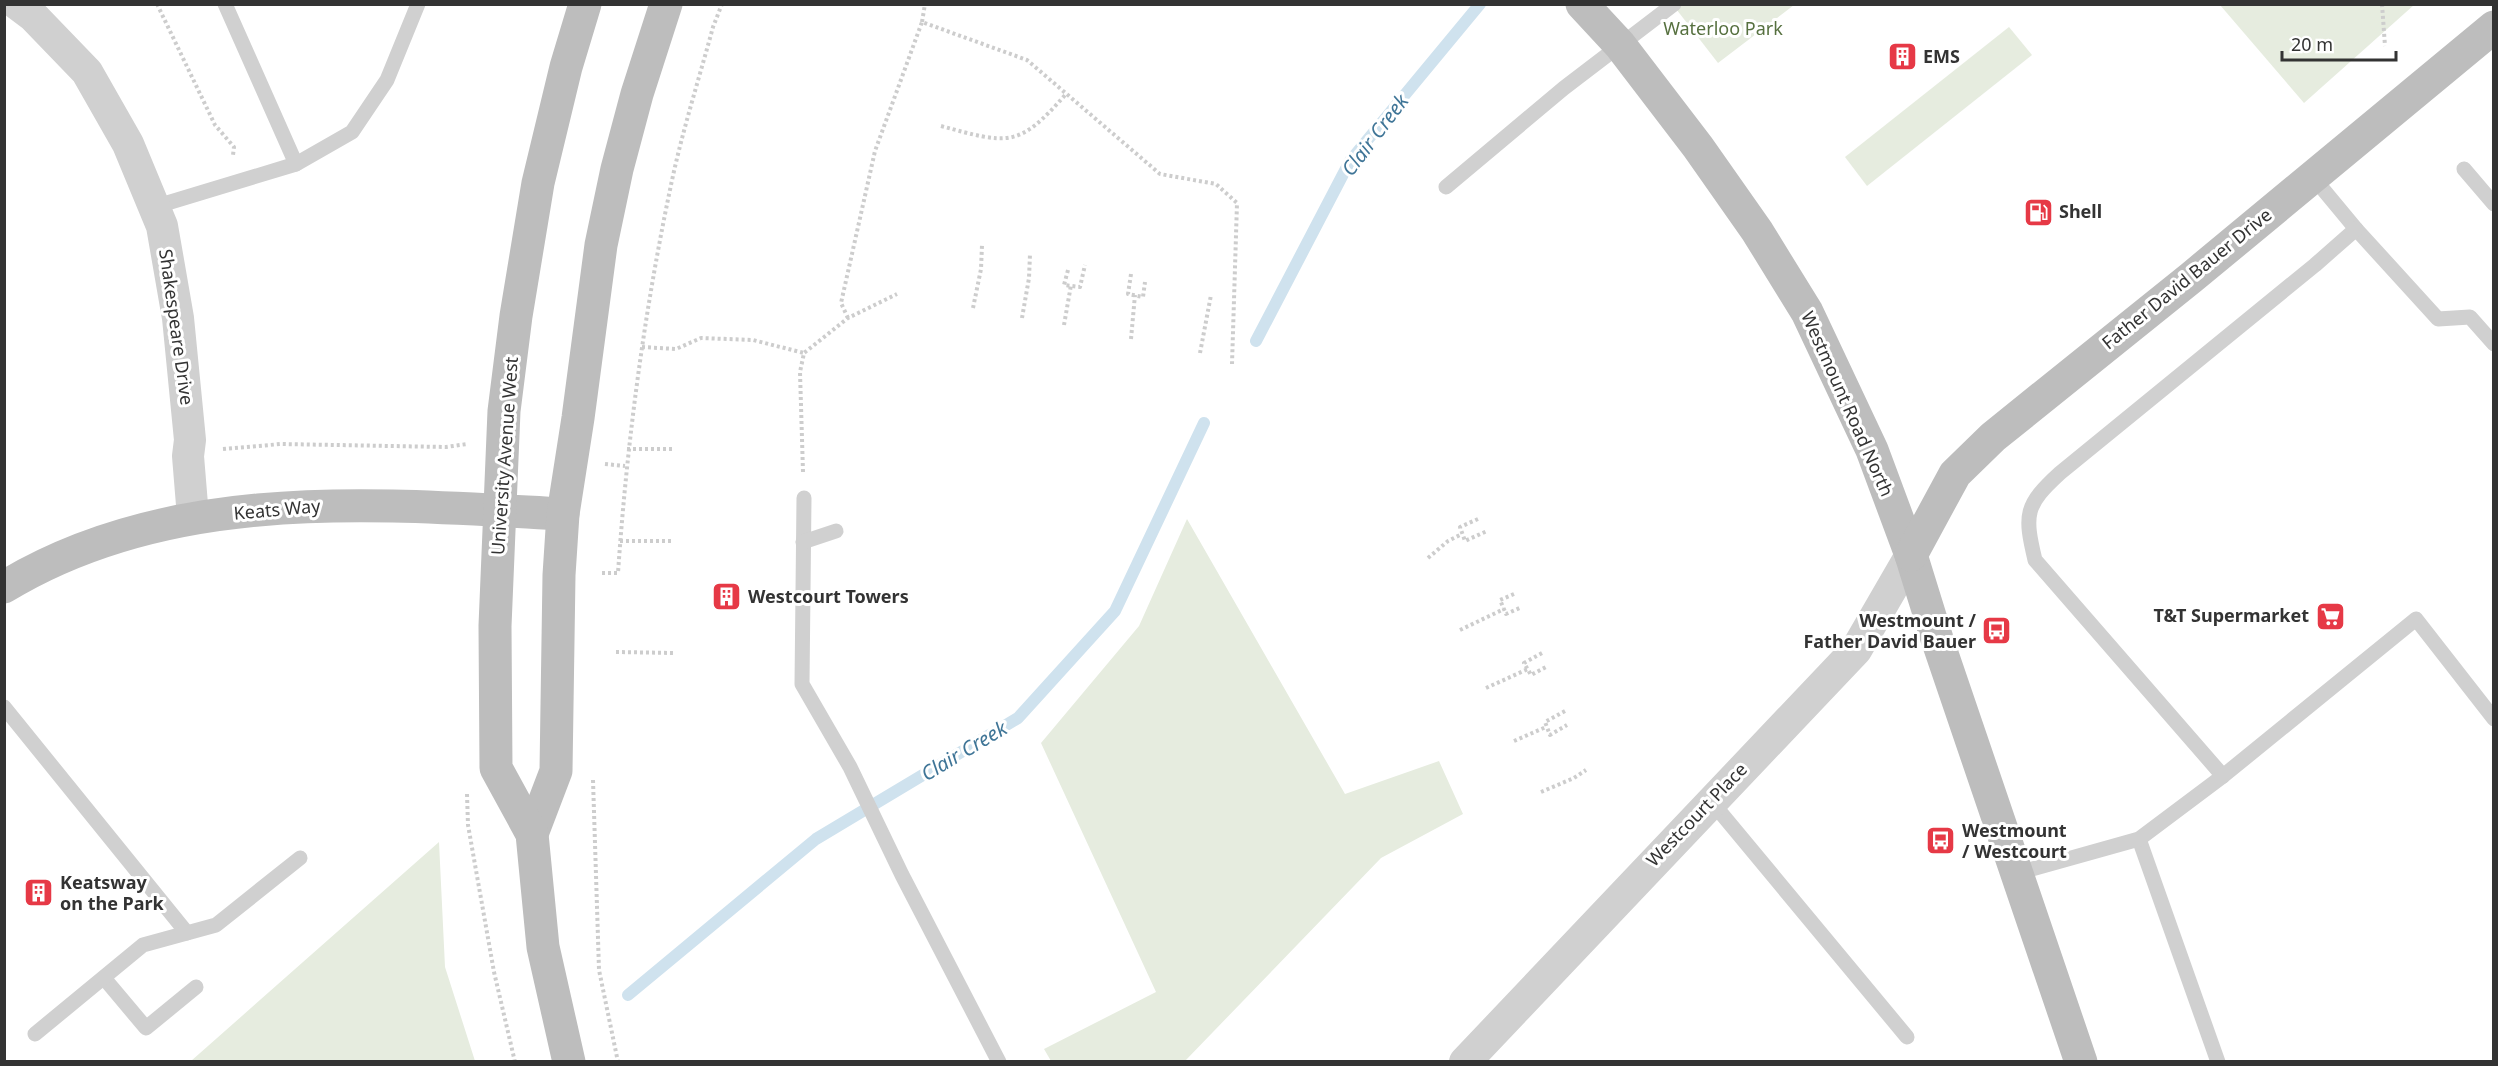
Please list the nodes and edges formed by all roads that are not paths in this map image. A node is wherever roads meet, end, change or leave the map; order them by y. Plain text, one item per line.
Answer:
1 (17, 4) edge
2 (225, 4) edge
3 (418, 4) edge
4 (585, 4) edge
5 (666, 4) edge
6 (1582, 4) edge
7 (1674, 4) edge
8 (2493, 30) edge
9 (1620, 45) junction
10 (296, 164) junction
11 (2464, 169) dead end
12 (2312, 176) junction
13 (1446, 187) dead end
14 (2493, 204) edge
15 (154, 207) junction
16 (2356, 229) junction
17 (2493, 345) edge
18 (804, 498) road end
19 (500, 510) junction
20 (562, 514) junction
21 (193, 517) junction
22 (836, 531) dead end
23 (803, 542) junction
24 (1911, 555) junction
25 (4, 587) edge
26 (4, 707) edge
27 (2493, 719) edge
28 (2223, 776) junction
29 (1711, 801) junction
30 (532, 834) junction
31 (2139, 839) junction
32 (300, 858) dead end
33 (2018, 873) junction
34 (187, 933) junction
35 (104, 978) junction
36 (196, 987) dead end
37 (35, 1034) dead end
38 (1906, 1037) dead end
39 (568, 1062) edge
40 (999, 1062) edge
41 (1465, 1062) edge
42 (2081, 1062) edge
43 (2218, 1062) edge

1 - 15 street, Shakespeare Drive
2 - 10 lane
3 - 10 lane
4 - 19 main road, University Avenue West
5 - 20 main road, University Avenue West
6 - 9 main road, Westmount Road North
7 - 9 lane
8 - 12 main road, Father David Bauer Drive
9 - 13 lane
9 - 24 main road, Westmount Road North
10 - 15 lane
11 - 14 lane
12 - 16 lane
12 - 24 main road, Father David Bauer Drive
15 - 21 street, Shakespeare Drive
16 - 17 lane
16 - 28 lane
18 - 23 lane
19 - 20 main road, Keats Way
19 - 21 main road, Keats Way
19 - 30 main road, University Avenue West
20 - 30 main road, University Avenue West
21 - 25 main road, Keats Way
22 - 23 lane
23 - 40 lane
24 - 29 street, Westcourt Place
24 - 33 main road, Westmount Road North
26 - 34 lane
27 - 28 lane
28 - 31 lane
29 - 38 lane
29 - 41 street, Westcourt Place
30 - 39 main road, University Avenue West
31 - 33 lane
31 - 43 lane
32 - 34 lane
33 - 42 main road, Westmount Road North
34 - 35 lane
35 - 36 lane
35 - 37 lane

